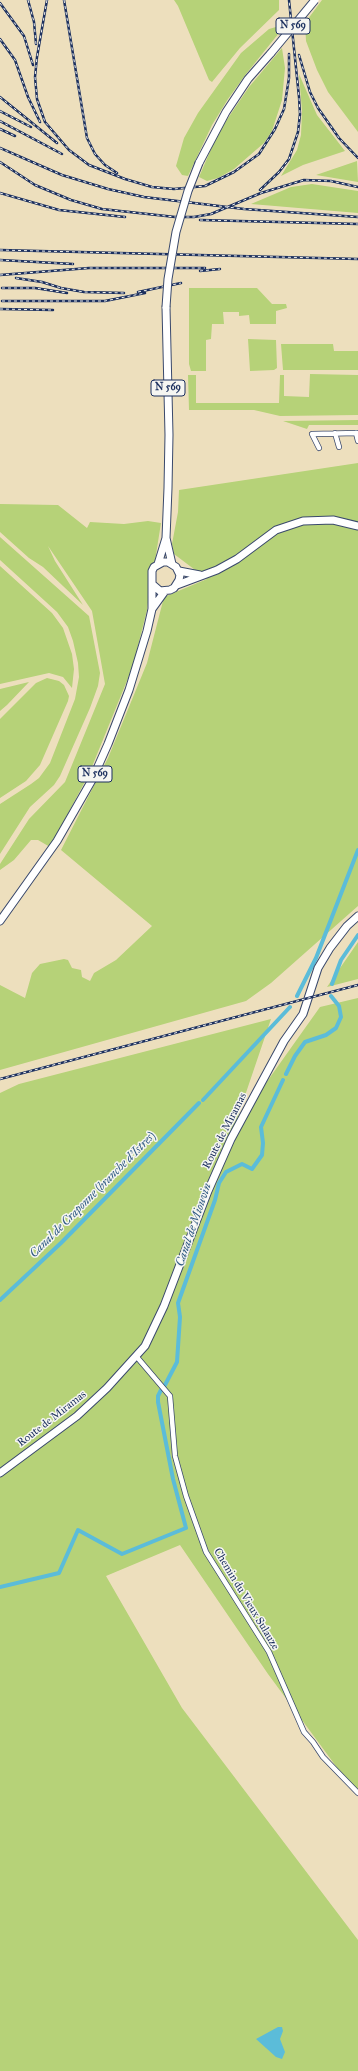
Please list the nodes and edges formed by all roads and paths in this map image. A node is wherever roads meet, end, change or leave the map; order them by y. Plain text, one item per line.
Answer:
1 (315, 0) edge
2 (335, 433) junction
3 (357, 433) edge
4 (358, 441) edge
5 (339, 447) dead end
6 (319, 448) dead end
7 (358, 526) edge
8 (166, 538) junction
9 (158, 564) junction
10 (172, 564) junction
11 (179, 571) junction
12 (200, 575) junction
13 (153, 585) junction
14 (178, 585) junction
15 (165, 591) junction
16 (152, 609) junction
17 (358, 916) edge
18 (0, 921) edge
19 (136, 1356) junction
20 (0, 1473) edge
21 (358, 1793) edge

1 - 8 main road, N 569, bridge
2 - 3 street
2 - 5 street
2 - 6 street
3 - 4 street
7 - 12 main road
8 - 9 main road, N 569
8 - 10 main road, N 569
9 - 10 main road
9 - 13 main road
10 - 11 main road
11 - 12 main road
11 - 14 main road
12 - 14 main road
13 - 15 main road
13 - 16 main road, N 569
14 - 15 main road
15 - 16 main road, N 569
16 - 18 main road, N 569
17 - 19 main road, Route de Miramas
19 - 20 main road, Route de Miramas
19 - 21 street, Chemin du Vieux Sulauze

